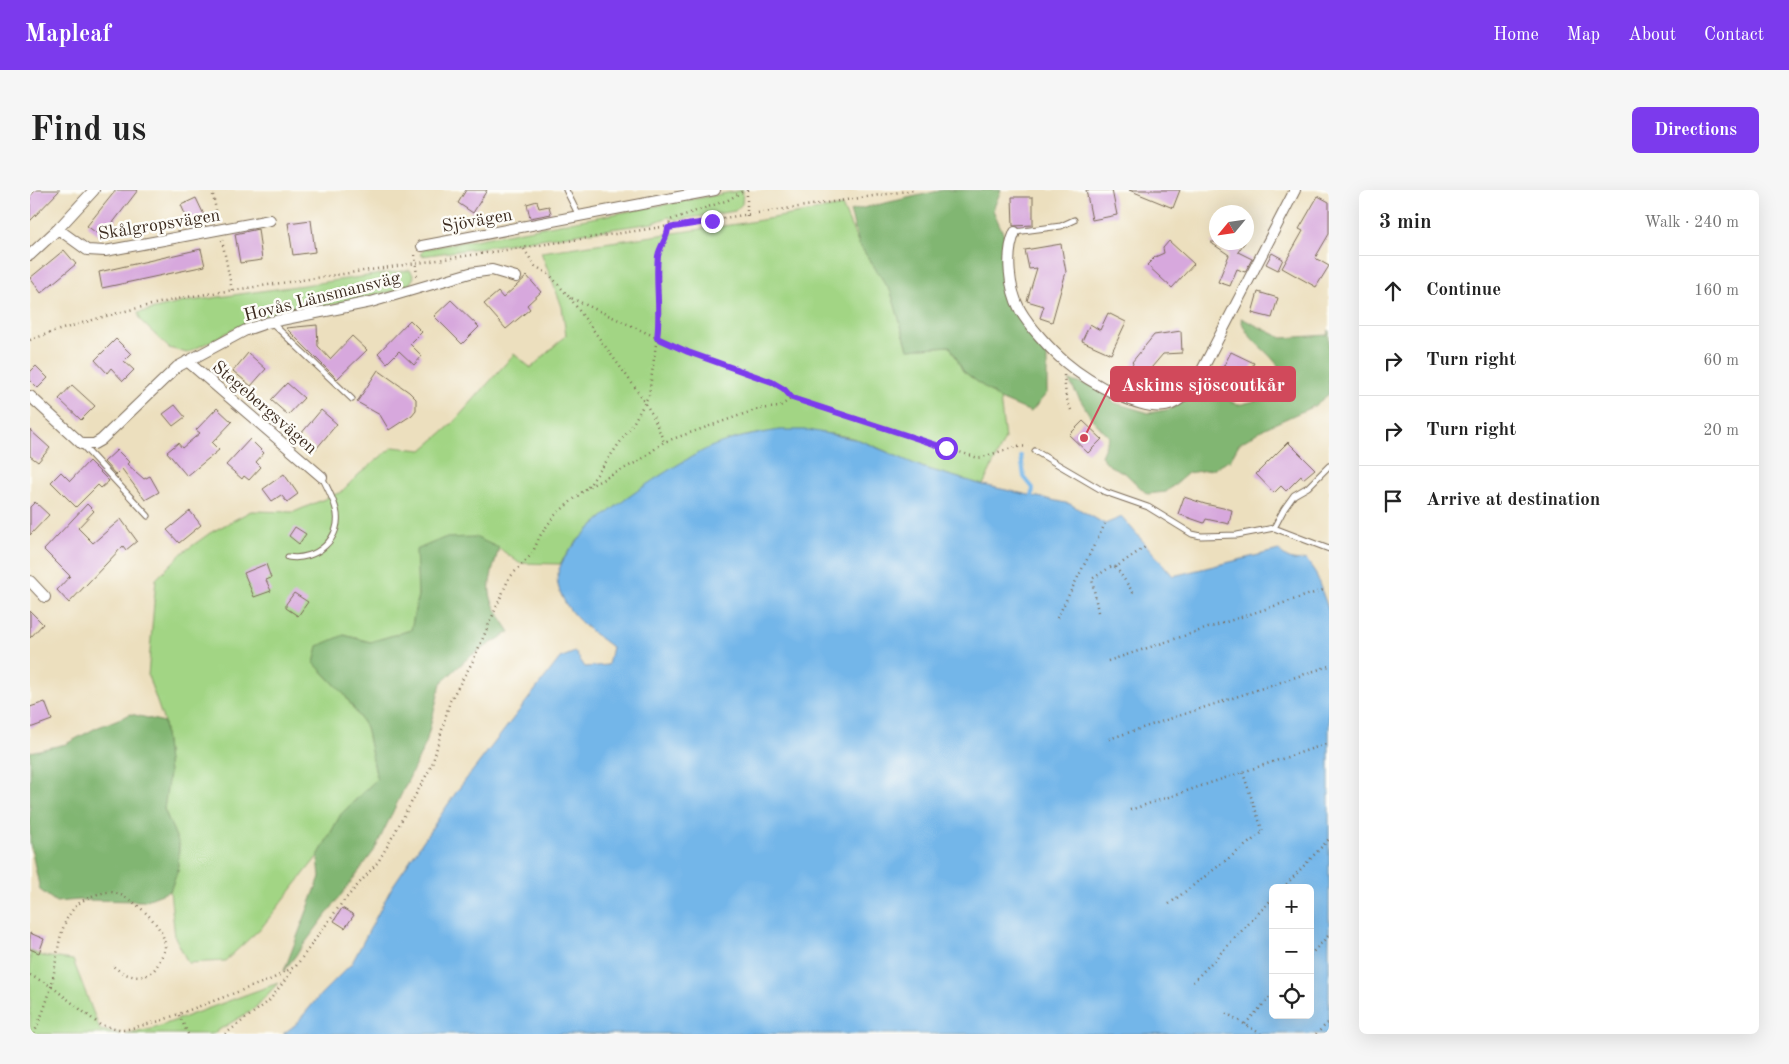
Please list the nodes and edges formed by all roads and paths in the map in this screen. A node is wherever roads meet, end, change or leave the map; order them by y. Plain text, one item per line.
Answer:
1 (94, 190) edge
2 (566, 190) edge
3 (715, 190) edge
4 (746, 190) edge
5 (914, 190) edge
6 (1295, 190) edge
7 (579, 216) junction
8 (747, 216) junction
9 (270, 220) dead end
10 (1074, 220) dead end
11 (668, 228) junction
12 (58, 229) junction
13 (1015, 232) joint
14 (422, 246) joint
15 (524, 249) junction
16 (30, 255) edge
17 (415, 264) junction
18 (516, 277) dead end
19 (419, 289) junction
20 (570, 297) junction
21 (271, 322) junction
22 (657, 338) junction
23 (30, 340) edge
24 (187, 361) junction
25 (1066, 363) junction
26 (30, 396) edge
27 (792, 398) junction
28 (352, 399) dead end
29 (644, 404) junction
30 (1071, 410) dead end
31 (664, 442) junction
32 (82, 444) junction
33 (1035, 451) joint
34 (1329, 466) edge
35 (322, 477) joint
36 (588, 487) junction
37 (148, 516) dead end
38 (1105, 524) dead end
39 (1274, 528) junction
40 (1145, 547) dead end
41 (1329, 549) edge
42 (288, 558) dead end
43 (1116, 567) junction
44 (30, 581) edge
45 (1323, 590) dead end
46 (1134, 594) dead end
47 (45, 596) dead end
48 (1098, 612) dead end
49 (1057, 618) dead end
50 (1108, 661) dead end
51 (1329, 666) edge
52 (1109, 739) dead end
53 (1329, 744) edge
54 (1243, 772) junction
55 (1130, 810) dead end
56 (1329, 839) edge
57 (1287, 884) edge
58 (1269, 902) edge
59 (1169, 904) dead end
60 (1329, 935) edge
61 (1314, 951) edge
62 (113, 966) dead end
63 (294, 968) junction
64 (30, 975) edge
65 (1193, 982) dead end
66 (51, 986) junction
67 (1269, 998) edge
68 (1226, 1013) dead end
69 (179, 1014) junction
70 (1329, 1022) edge
71 (1245, 1024) junction
72 (34, 1034) edge
73 (188, 1034) edge
74 (225, 1034) edge
75 (1261, 1034) edge
76 (1316, 1034) edge

1 - 12 street
2 - 7 lane
3 - 7 street, Sjövägen
4 - 8 path
4 - 11 path
5 - 8 path
6 - 25 street
7 - 14 street, Sjövägen
8 - 11 path
9 - 12 street, Skålgropsvägen
10 - 13 lane
11 - 15 path
11 - 22 path
12 - 16 street
13 - 25 street
14 - 17 path
15 - 17 path
15 - 20 path
17 - 19 path
17 - 23 path
18 - 19 street, Hovås Länsmansväg
19 - 21 street, Hovås Länsmansväg
20 - 22 path
20 - 29 path
21 - 24 street, Hovås Länsmansväg
21 - 28 lane
22 - 27 path
22 - 29 path
24 - 32 street, Hovås Länsmansväg
24 - 35 street, Stegebergsvägen
25 - 30 path
26 - 32 street
27 - 31 path
27 - 33 path
29 - 31 path
29 - 36 path
31 - 36 path
32 - 37 lane
33 - 39 lane
34 - 39 lane
35 - 42 lane
36 - 63 path
38 - 49 path
39 - 41 lane
40 - 43 path
43 - 46 path
43 - 48 path
44 - 47 street
45 - 50 path
51 - 52 path
53 - 54 path
54 - 55 path
54 - 59 path
56 - 57 path
58 - 65 path
60 - 61 path
62 - 66 path
63 - 69 path
63 - 74 path
64 - 66 path
66 - 69 path
66 - 72 path
67 - 71 path
68 - 71 path
69 - 73 path
70 - 76 path
71 - 75 path

